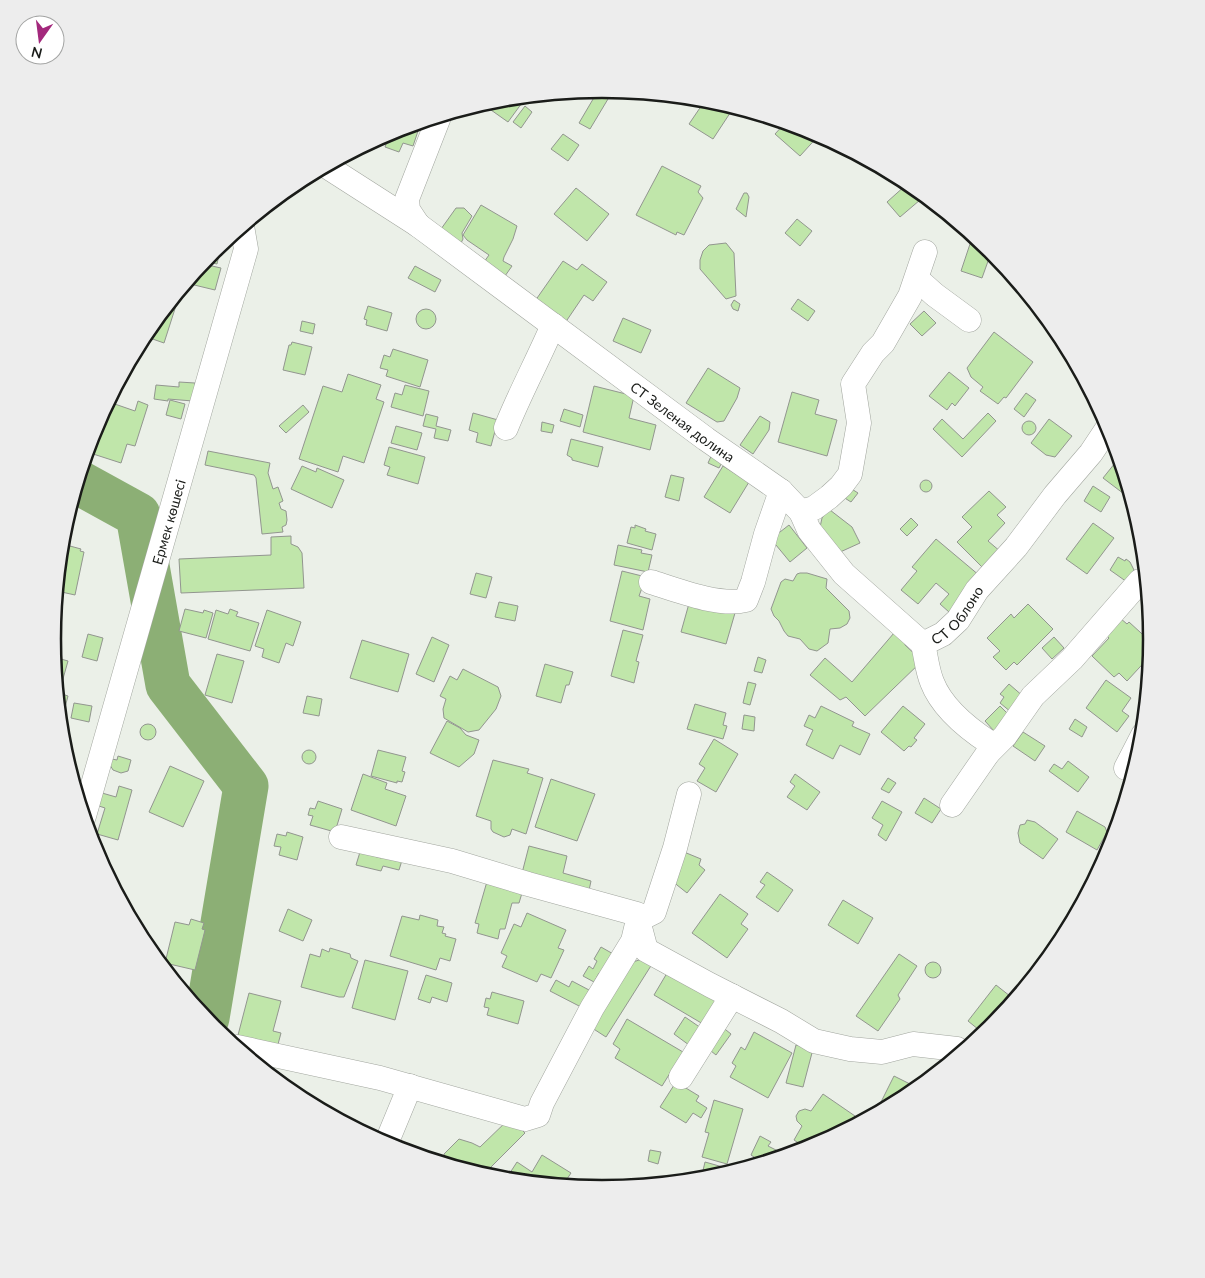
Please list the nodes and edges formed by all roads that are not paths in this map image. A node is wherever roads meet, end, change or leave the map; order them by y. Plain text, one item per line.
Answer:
1 (436, 124) edge
2 (332, 170) edge
3 (418, 225) junction
4 (243, 234) edge
5 (925, 252) dead end
6 (917, 279) junction
7 (969, 320) dead end
8 (553, 325) junction
9 (506, 428) dead end
10 (1104, 434) edge
11 (781, 491) junction
12 (801, 512) junction
13 (1140, 581) dead end
14 (651, 582) dead end
15 (923, 644) junction
16 (995, 742) junction
17 (1129, 762) edge
18 (1126, 768) dead end
19 (688, 794) dead end
20 (87, 804) edge
21 (952, 805) dead end
22 (341, 837) dead end
23 (638, 920) junction
24 (732, 996) junction
25 (956, 1049) edge
26 (251, 1050) edge
27 (681, 1077) dead end
28 (410, 1086) junction
29 (389, 1136) edge

1 - 3 street, СТ Зеленая долина
2 - 3 street, СТ Зеленая долина
3 - 8 street, СТ Зеленая долина
4 - 20 street, Ермек көшесі
5 - 6 street
6 - 7 street
6 - 12 street
8 - 9 street
8 - 11 street, СТ Зеленая долина
10 - 15 street, СТ Облоно
11 - 12 street, СТ Зеленая долина
11 - 14 street
12 - 15 street, СТ Зеленая долина
13 - 16 street
15 - 16 street, СТ Облоно
16 - 21 street
17 - 18 street
19 - 23 street
22 - 23 street
23 - 24 street
23 - 28 street
24 - 25 street
24 - 27 street
26 - 28 street
28 - 29 street

